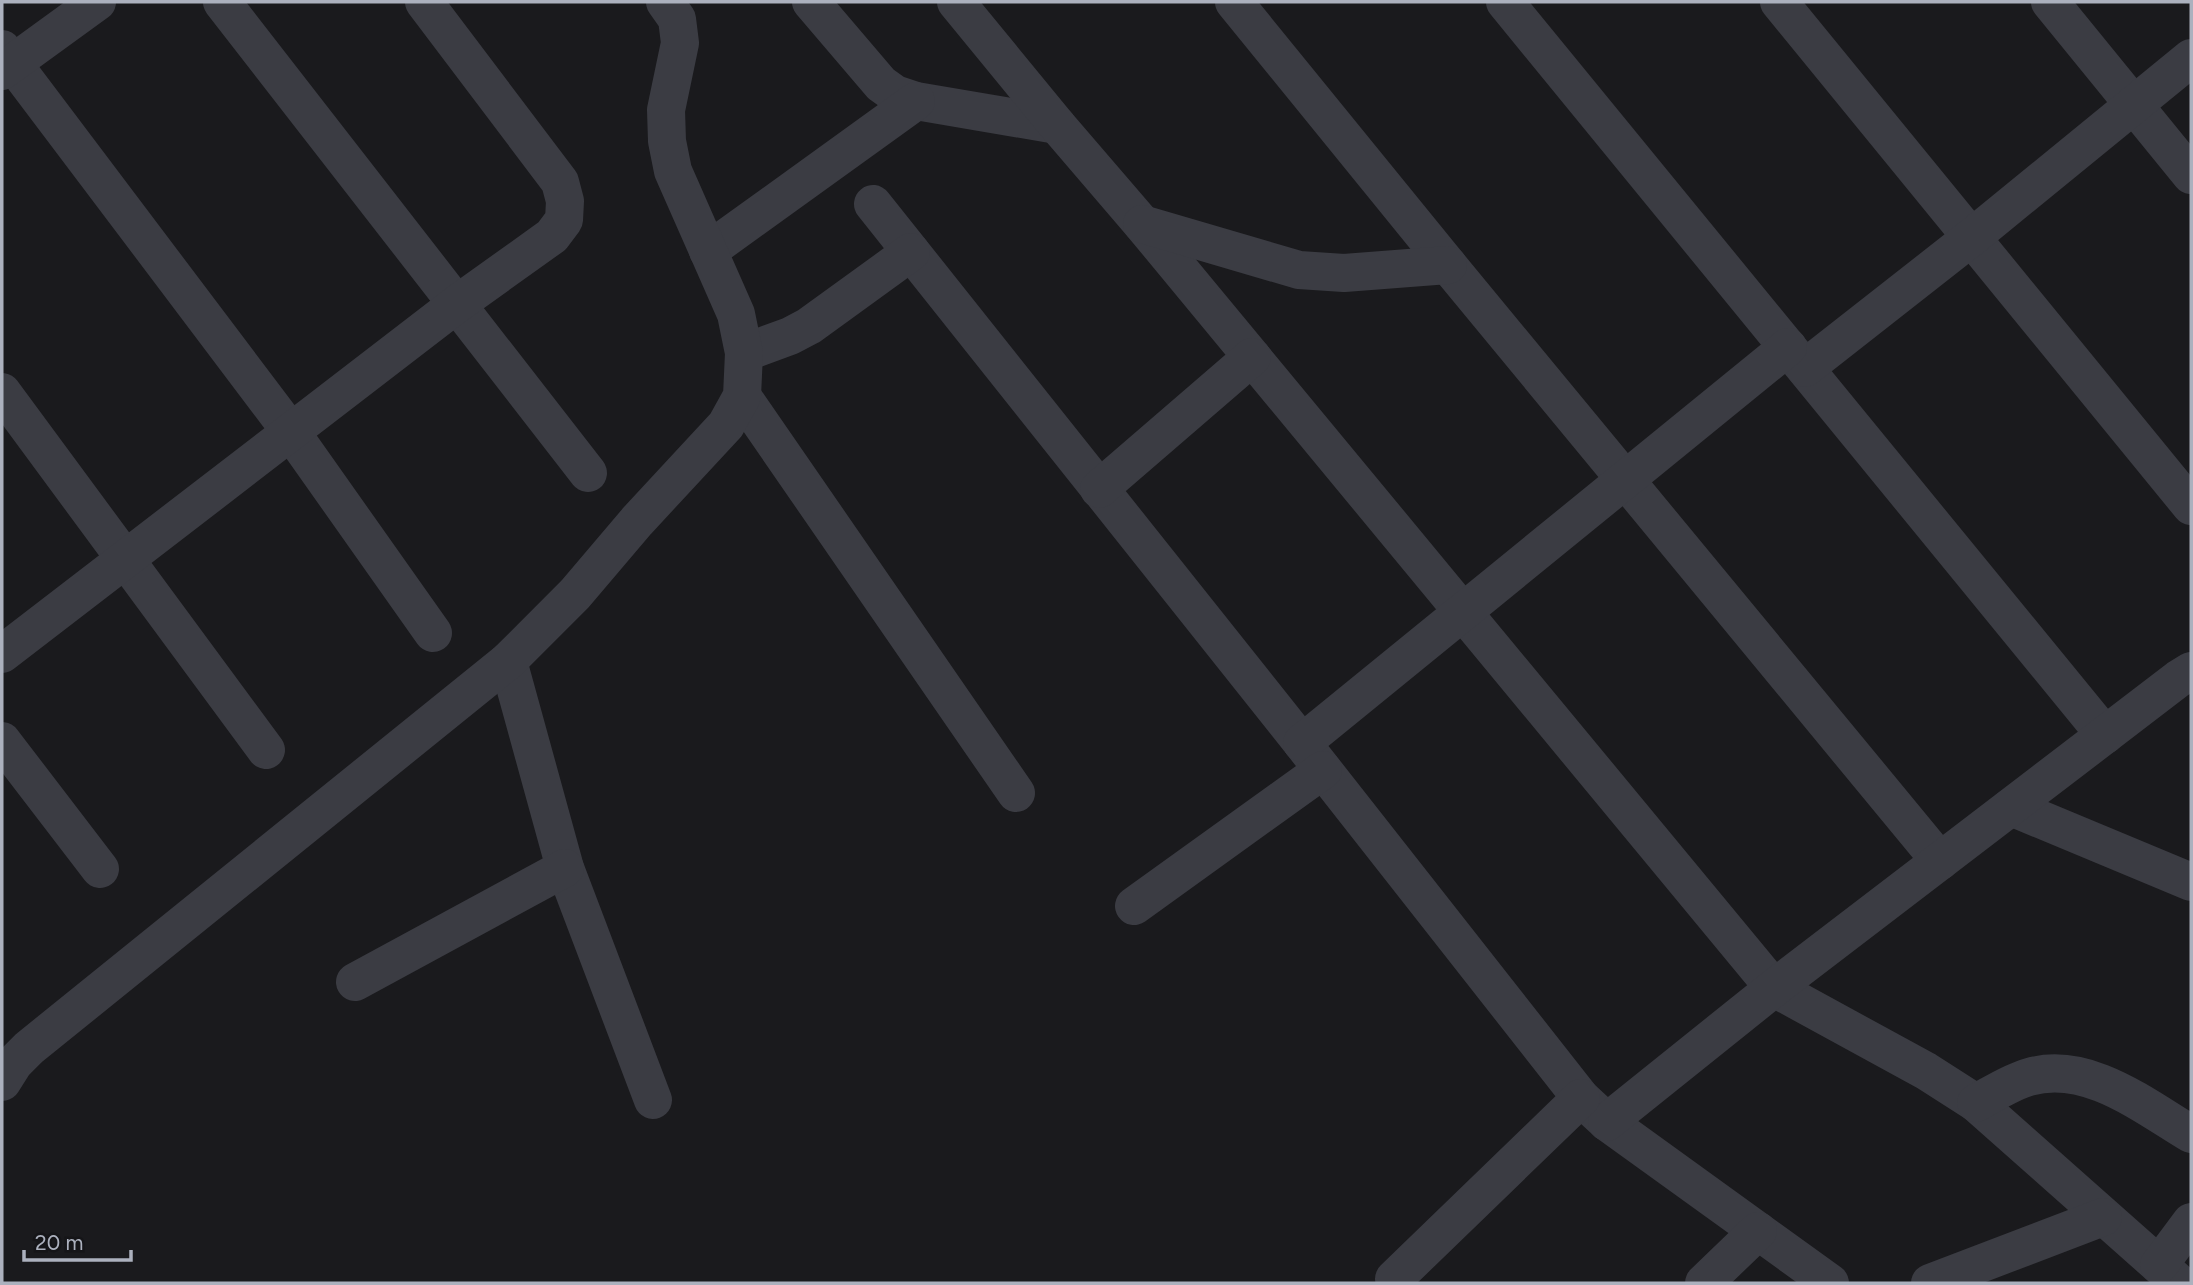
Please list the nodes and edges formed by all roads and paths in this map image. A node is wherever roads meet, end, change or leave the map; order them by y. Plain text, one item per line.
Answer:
1 (97, 2) edge
2 (222, 2) edge
3 (424, 2) edge
4 (665, 2) edge
5 (811, 2) edge
6 (956, 2) edge
7 (1234, 2) edge
8 (1505, 2) edge
9 (1779, 2) edge
10 (2050, 2) edge
11 (2191, 58) edge
12 (5, 61) edge
13 (916, 101) junction
14 (2134, 106) junction
15 (1057, 125) junction
16 (2191, 175) edge
17 (873, 204) dead end
18 (1142, 224) junction
19 (1972, 237) junction
20 (708, 251) junction
21 (911, 252) junction
22 (1448, 265) junction
23 (457, 304) junction
24 (744, 353) junction
25 (1252, 357) junction
26 (1796, 357) junction
27 (2, 392) edge
28 (742, 396) junction
29 (291, 432) junction
30 (588, 473) dead end
31 (1625, 479) junction
32 (1099, 489) junction
33 (2191, 506) edge
34 (125, 559) junction
35 (1462, 611) junction
36 (433, 633) dead end
37 (2, 654) edge
38 (508, 661) junction
39 (2191, 671) edge
40 (2105, 735) junction
41 (2, 741) edge
42 (266, 750) dead end
43 (1313, 757) junction
44 (1016, 793) dead end
45 (2011, 807) junction
46 (1940, 861) junction
47 (565, 868) junction
48 (100, 869) dead end
49 (2191, 882) edge
50 (1134, 906) dead end
51 (355, 982) dead end
52 (1774, 988) junction
53 (15, 1047) edge
54 (2, 1083) edge
55 (653, 1100) dead end
56 (1976, 1103) junction
57 (1594, 1110) junction
58 (2191, 1134) edge
59 (2103, 1217) junction
60 (2191, 1222) edge
61 (1758, 1231) junction
62 (2169, 1274) edge
63 (1394, 1279) dead end
64 (1704, 1283) edge
65 (1830, 1283) edge
66 (1930, 1283) edge

1 - 12 street
2 - 23 street
3 - 23 street
4 - 20 street
5 - 13 street
6 - 15 street
7 - 22 street
8 - 26 street
9 - 19 street
10 - 14 street
11 - 14 street
12 - 29 street
13 - 15 street
13 - 20 street
14 - 16 street
14 - 19 street
15 - 18 street
17 - 21 street
18 - 22 street
18 - 25 street
19 - 26 street
19 - 33 street
20 - 24 street
21 - 24 street
21 - 32 street
22 - 31 street
23 - 29 street
23 - 30 street
24 - 28 street
25 - 32 street
25 - 35 street
26 - 31 street
26 - 40 street
27 - 34 street
28 - 38 street
28 - 44 street
29 - 34 street
29 - 36 street
31 - 35 street
31 - 46 street
32 - 43 street
34 - 37 street
34 - 42 street
35 - 43 street
35 - 52 street
38 - 47 street
38 - 53 street
39 - 40 street
40 - 45 street
41 - 48 street
43 - 50 street
43 - 57 street
45 - 46 street
45 - 49 street
46 - 52 street
47 - 51 street
47 - 55 street
52 - 56 street
52 - 57 street
53 - 54 street
56 - 58 street
56 - 59 street
57 - 61 street
57 - 63 street
59 - 62 street
59 - 66 street
60 - 62 street
61 - 64 street
61 - 65 street

